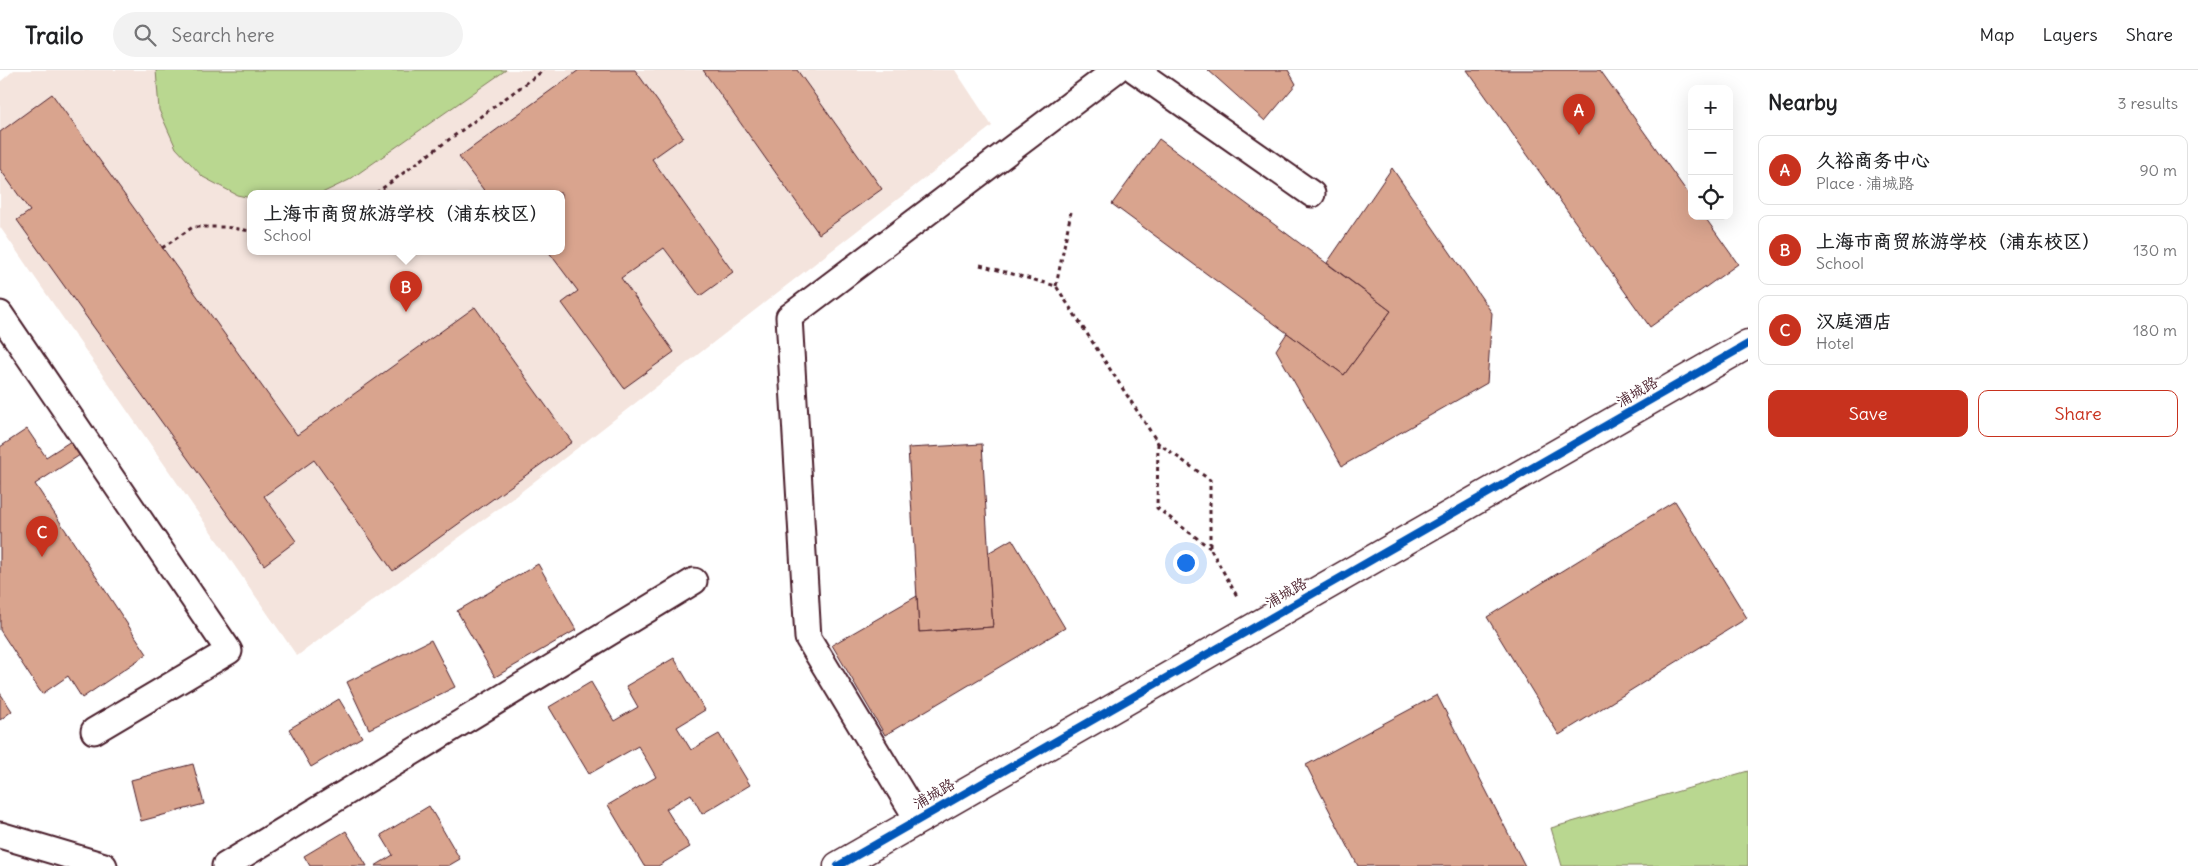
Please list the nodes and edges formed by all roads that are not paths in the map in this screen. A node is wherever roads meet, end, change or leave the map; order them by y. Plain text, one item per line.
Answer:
1 (1116, 70) edge
2 (1135, 70) edge
3 (1312, 194) dead end
4 (0, 314) edge
5 (1748, 344) edge
6 (694, 581) dead end
7 (94, 731) dead end
8 (918, 820) junction
9 (0, 835) edge
10 (104, 866) edge
11 (225, 866) edge
12 (838, 866) edge

1 - 8 lane
2 - 3 lane
4 - 7 lane
5 - 8 street, 浦城路
6 - 11 lane
8 - 12 street, 浦城路
9 - 10 lane

